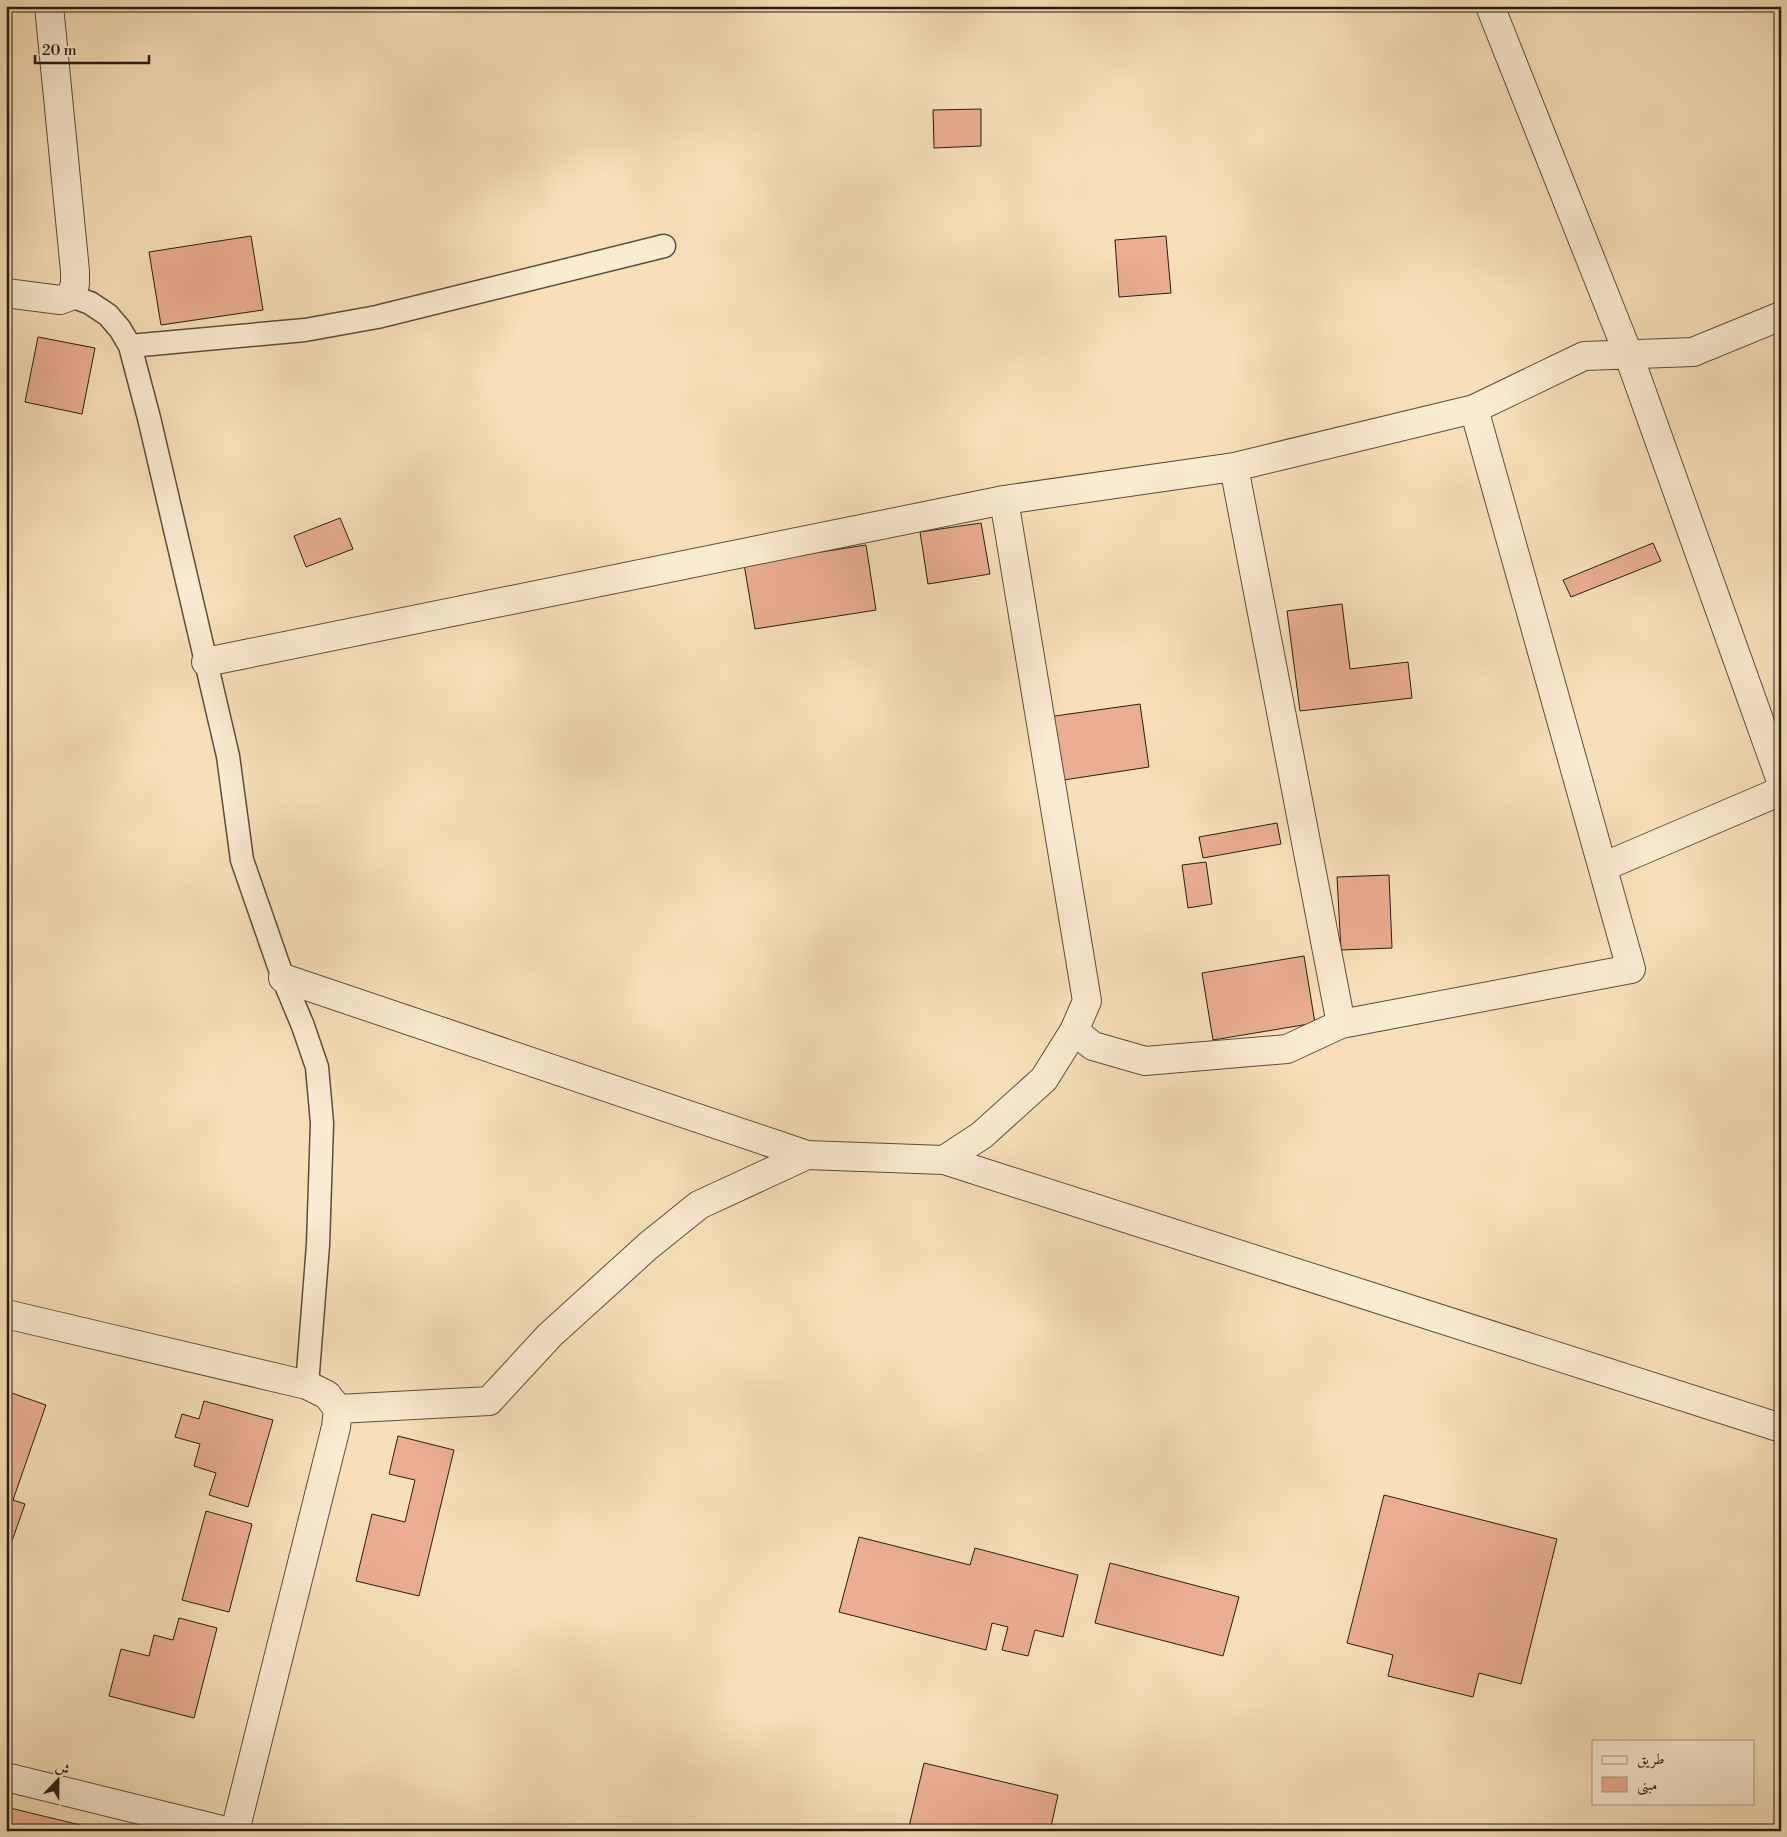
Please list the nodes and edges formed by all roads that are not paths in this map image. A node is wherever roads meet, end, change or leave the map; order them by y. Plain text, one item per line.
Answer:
1 (49, 6) edge
2 (1490, 6) edge
3 (664, 246) dead end
4 (6, 293) edge
5 (71, 296) junction
6 (1781, 316) edge
7 (130, 346) junction
8 (1629, 356) junction
9 (1474, 409) junction
10 (1234, 467) junction
11 (1004, 500) junction
12 (206, 662) junction
13 (1781, 781) edge
14 (1781, 791) edge
15 (1603, 868) junction
16 (283, 978) junction
17 (1341, 1024) junction
18 (1074, 1031) junction
19 (807, 1155) junction
20 (944, 1160) junction
21 (6, 1314) edge
22 (307, 1385) junction
23 (338, 1409) junction
24 (1781, 1428) edge
25 (6, 1777) edge
26 (226, 1831) edge
27 (235, 1831) edge

1 - 5 street
2 - 8 street
3 - 7 lane
4 - 5 street
5 - 7 lane
6 - 8 street
7 - 12 lane
8 - 9 street
8 - 13 street
9 - 10 street
9 - 15 street
10 - 11 street
10 - 17 street
11 - 12 street
11 - 18 street
12 - 16 lane
14 - 15 street
15 - 17 street
16 - 19 street
16 - 22 lane
17 - 18 street
18 - 20 street
19 - 20 street
19 - 23 street
20 - 24 street
21 - 22 street
22 - 23 street
23 - 27 street
25 - 26 street

